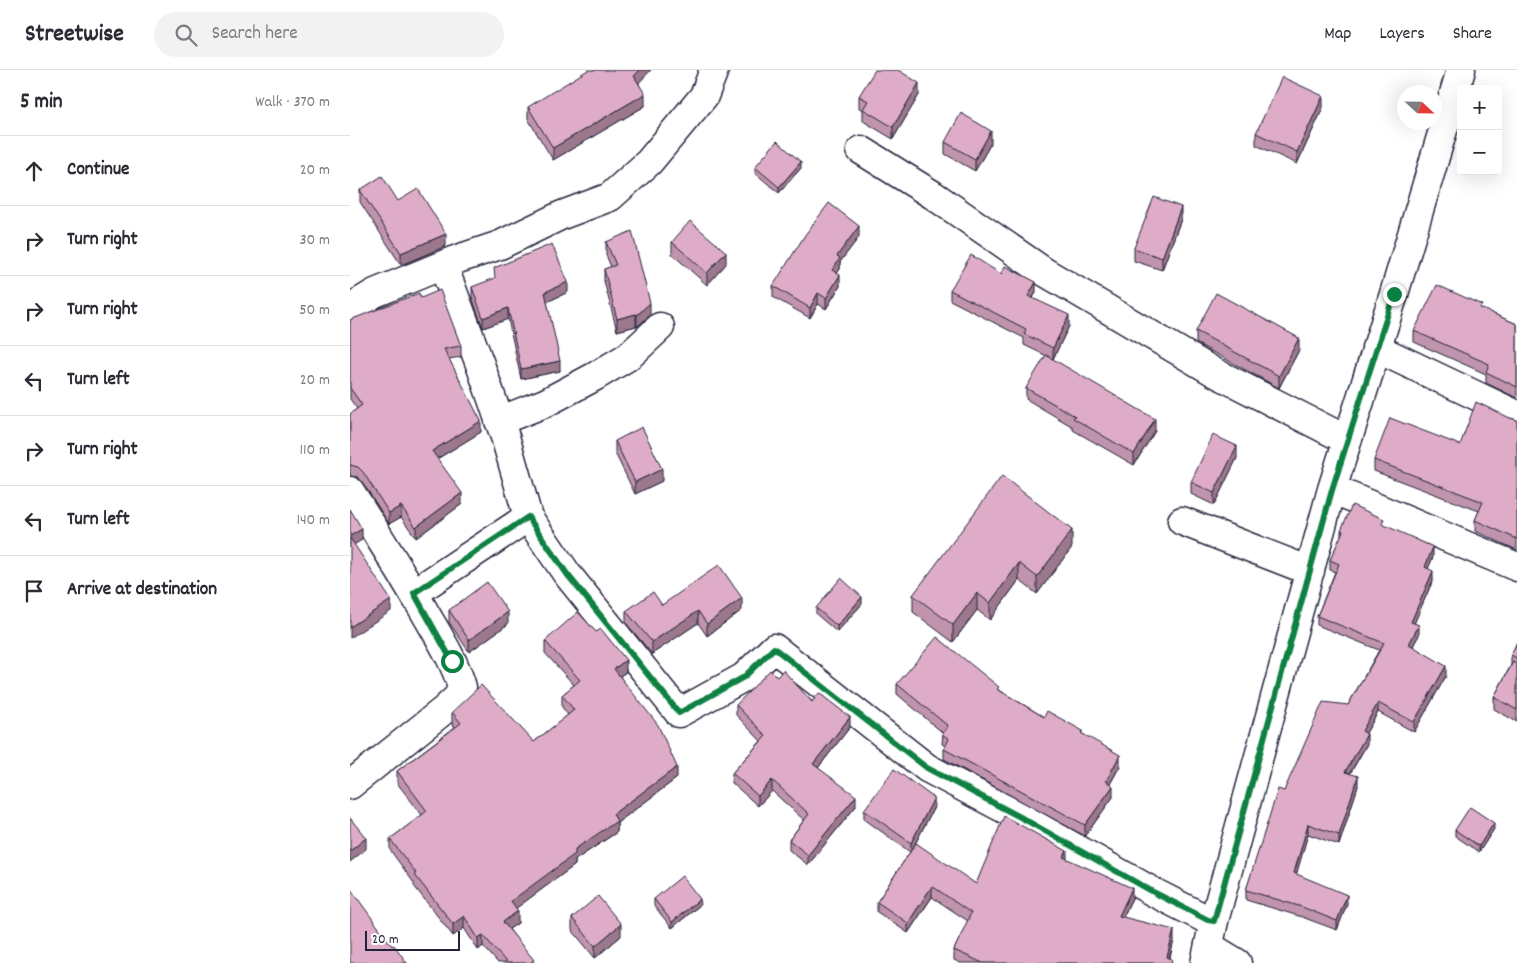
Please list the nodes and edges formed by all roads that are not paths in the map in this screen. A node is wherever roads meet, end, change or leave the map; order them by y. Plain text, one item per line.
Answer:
1 (714, 70) edge
2 (1461, 70) edge
3 (861, 150) dead end
4 (443, 265) junction
5 (350, 308) edge
6 (660, 327) dead end
7 (1376, 348) junction
8 (1517, 415) edge
9 (499, 420) junction
10 (1347, 440) junction
11 (1332, 490) junction
12 (350, 491) edge
13 (528, 517) junction
14 (1182, 521) dead end
15 (1517, 567) edge
16 (1310, 571) junction
17 (414, 593) junction
18 (350, 785) edge
19 (1209, 943) edge
20 (1238, 963) edge

1 - 4 street
2 - 7 street
3 - 10 street
4 - 5 street
4 - 9 street
6 - 9 street
7 - 8 street
7 - 10 street
9 - 13 street
10 - 11 street
11 - 15 street
11 - 16 street
12 - 17 street
13 - 17 street
13 - 19 street
14 - 16 street
16 - 19 street
17 - 18 street
19 - 20 street

